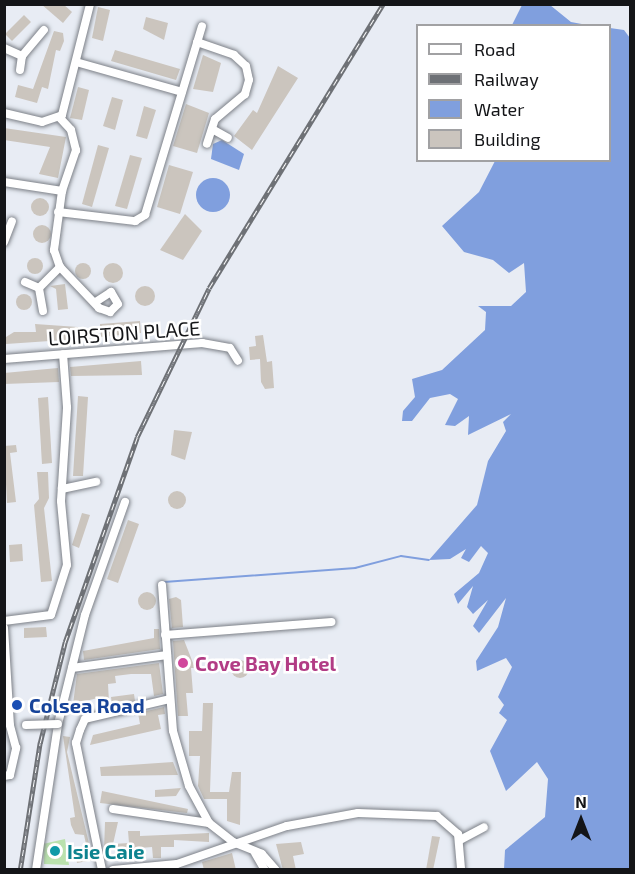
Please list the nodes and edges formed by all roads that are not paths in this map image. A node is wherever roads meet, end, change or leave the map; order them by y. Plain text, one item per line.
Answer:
1 (90, 4) edge
2 (202, 26) dead end
3 (44, 30) dead end
4 (197, 42) junction
5 (4, 48) edge
6 (22, 56) junction
7 (76, 62) junction
8 (21, 70) dead end
9 (182, 92) junction
10 (4, 113) edge
11 (60, 118) junction
12 (212, 129) junction
13 (228, 138) dead end
14 (207, 144) dead end
15 (4, 182) edge
16 (63, 191) junction
17 (58, 212) junction
18 (12, 221) dead end
19 (4, 242) edge
20 (60, 267) junction
21 (25, 282) dead end
22 (39, 288) junction
23 (97, 301) dead end
24 (43, 310) dead end
25 (63, 354) junction
26 (4, 359) edge
27 (238, 361) dead end
28 (96, 482) dead end
29 (62, 489) junction
30 (125, 502) dead end
31 (162, 585) dead end
32 (4, 621) edge
33 (331, 622) dead end
34 (4, 628) edge
35 (165, 635) junction
36 (167, 655) junction
37 (72, 668) junction
38 (170, 699) junction
39 (58, 724) junction
40 (7, 727) edge
41 (4, 776) edge
42 (117, 812) dead end
43 (209, 823) junction
44 (484, 827) dead end
45 (460, 840) junction
46 (233, 842) junction
47 (253, 850) junction
48 (39, 868) edge
49 (128, 869) edge
50 (102, 870) edge
51 (113, 870) edge
52 (265, 870) edge
53 (276, 870) edge
54 (461, 870) edge

1 - 7 street
2 - 4 street
3 - 6 street
4 - 9 street
4 - 12 street
5 - 6 street
6 - 8 street
7 - 9 street
7 - 11 street
9 - 17 street
10 - 11 street
11 - 16 street
12 - 13 street
12 - 14 street
15 - 16 street
16 - 17 street
17 - 20 street
18 - 19 street
20 - 22 street
20 - 23 street
21 - 22 street
22 - 24 street
25 - 26 street, LOIRSTON PLACE
25 - 27 street, LOIRSTON PLACE
25 - 29 street
28 - 29 street
29 - 32 street
30 - 37 street
31 - 35 street
33 - 35 street
34 - 40 street
35 - 36 street
36 - 37 street
36 - 38 street
37 - 39 street
38 - 43 street
38 - 50 street
39 - 40 street, bridge
39 - 48 street
40 - 41 street
42 - 43 street
43 - 46 street
44 - 45 street
45 - 46 street
45 - 54 street
46 - 47 street
46 - 49 street
47 - 52 street
47 - 53 street
49 - 51 street

